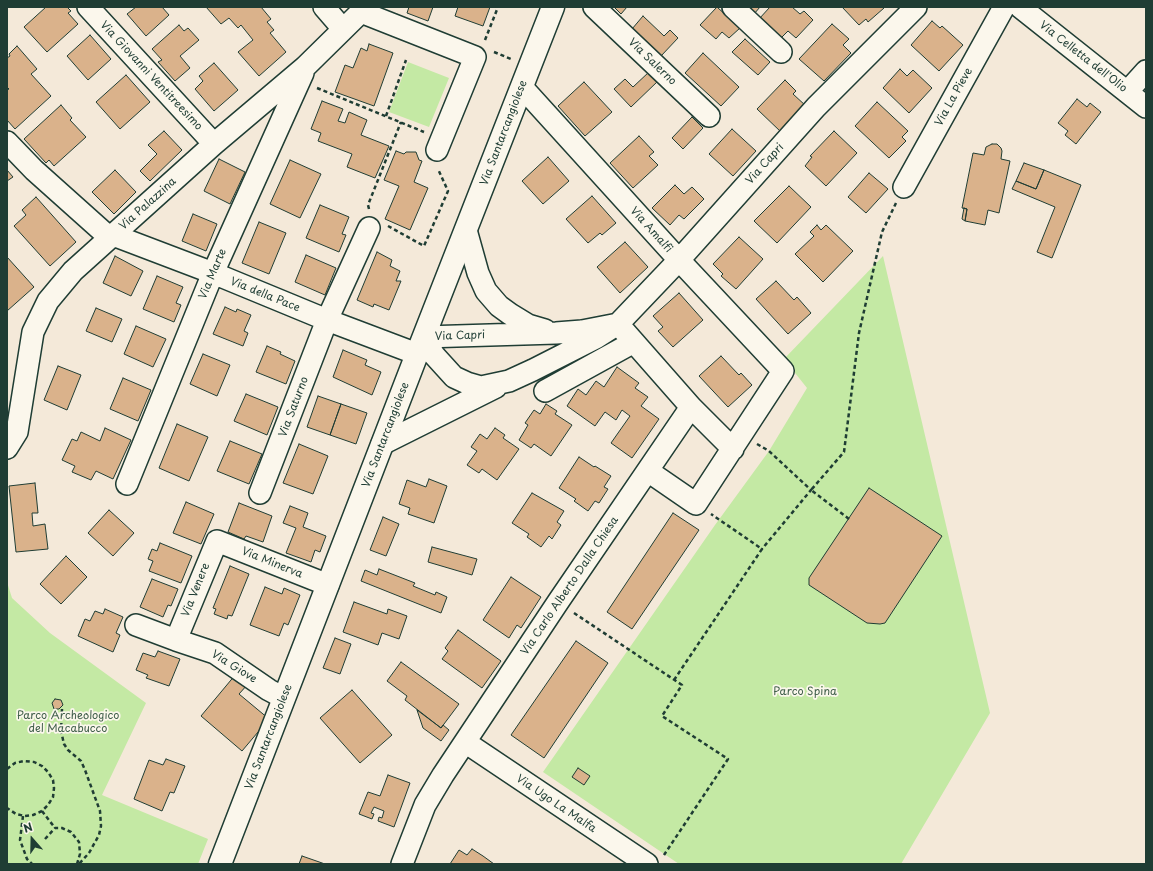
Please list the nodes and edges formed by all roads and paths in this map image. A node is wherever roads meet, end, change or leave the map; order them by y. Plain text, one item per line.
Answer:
1 (88, 7) edge
2 (324, 7) edge
3 (498, 7) edge
4 (553, 7) edge
5 (594, 7) edge
6 (733, 7) edge
7 (916, 7) edge
8 (1004, 7) edge
9 (1020, 7) edge
10 (364, 10) edge
11 (343, 29) junction
12 (478, 52) junction
13 (781, 52) dead end
14 (512, 59) dead end
15 (406, 60) dead end
16 (1146, 71) edge
17 (309, 77) junction
18 (522, 87) junction
19 (1127, 92) junction
20 (1146, 107) edge
21 (386, 116) junction
22 (709, 116) dead end
23 (401, 122) junction
24 (7, 142) edge
25 (214, 144) junction
26 (434, 150) junction
27 (904, 187) joint
28 (371, 223) junction
29 (466, 230) junction
30 (111, 236) junction
31 (679, 260) junction
32 (213, 273) junction
33 (327, 320) junction
34 (622, 320) junction
35 (556, 333) junction
36 (634, 342) junction
37 (420, 345) junction
38 (509, 381) junction
39 (545, 391) dead end
40 (691, 407) junction
41 (738, 442) junction
42 (382, 444) junction
43 (7, 448) edge
44 (648, 471) junction
45 (127, 484) dead end
46 (811, 490) junction
47 (260, 493) dead end
48 (696, 504) junction
49 (849, 519) dead end
50 (217, 541) joint
51 (762, 549) junction
52 (328, 585) junction
53 (558, 602) junction
54 (136, 625) dead end
55 (176, 640) junction
56 (674, 680) junction
57 (284, 698) junction
58 (62, 709) dead end
59 (466, 742) junction
60 (7, 769) edge
61 (7, 808) edge
62 (42, 811) junction
63 (23, 816) junction
64 (55, 828) junction
65 (45, 839) dead end
66 (655, 861) edge
67 (32, 864) edge
68 (78, 864) edge
69 (220, 864) edge
70 (402, 864) edge

1 - 25 street, Via Giovanni Ventitreesimo
2 - 11 street
3 - 12 path
4 - 18 main road, Via Santarcangiolese
5 - 22 street, Via Salerno
6 - 13 street
7 - 31 street, Via Capri
8 - 27 street, Via La Pieve
9 - 19 street, Via Celletta dell'Olio
10 - 11 street, Via Palazzina
10 - 12 street
11 - 17 street, Via Palazzina
12 - 14 path
12 - 26 street
15 - 21 path
16 - 19 street
17 - 21 path
17 - 25 street, Via Palazzina
17 - 32 street, Via Marte
18 - 29 main road, Via Santarcangiolese
18 - 31 street, Via Amalfi
19 - 20 street, Via Celletta dell'Olio
21 - 23 path
23 - 26 path
23 - 28 path
24 - 30 street
25 - 30 street, Via Palazzina
26 - 28 path
27 - 46 path
28 - 33 street, Via Saturno
29 - 35 street, Via Capri
29 - 37 main road, Via Santarcangiolese
30 - 32 street, Via della Pace
30 - 43 street, Via Palazzina
31 - 34 street, Via Capri
31 - 41 street, Via Amalfi
32 - 33 street, Via della Pace
32 - 45 street, Via Marte
33 - 37 street, Via della Pace
33 - 47 street, Via Saturno
34 - 35 street, Via Capri
34 - 36 street
34 - 38 street, Via Capri
35 - 37 street, Via Capri
36 - 39 street
36 - 40 street
37 - 38 street, Via Capri
37 - 42 main road, Via Santarcangiolese
38 - 42 street, Via Capri
40 - 41 street
40 - 44 street, Via Carlo Alberto Dalla Chiesa
41 - 46 path
41 - 48 street
42 - 52 main road, Via Santarcangiolese
44 - 48 street
44 - 53 street, Via Carlo Alberto Dalla Chiesa
46 - 49 path
46 - 51 path
48 - 51 path
50 - 52 street, Via Minerva
50 - 55 street, Via Venere
51 - 56 path
52 - 57 main road, Via Santarcangiolese
53 - 56 path
53 - 59 street, Via Carlo Alberto Dalla Chiesa
54 - 55 street, Via Giove
55 - 57 street, Via Giove
56 - 66 path
57 - 69 main road, Via Santarcangiolese
58 - 68 path
59 - 66 street, Via Ugo La Malfa
59 - 70 street, Via Carlo Alberto Dalla Chiesa
60 - 62 path
61 - 63 path
62 - 63 path
62 - 64 path
63 - 67 path
64 - 65 path
64 - 68 path

